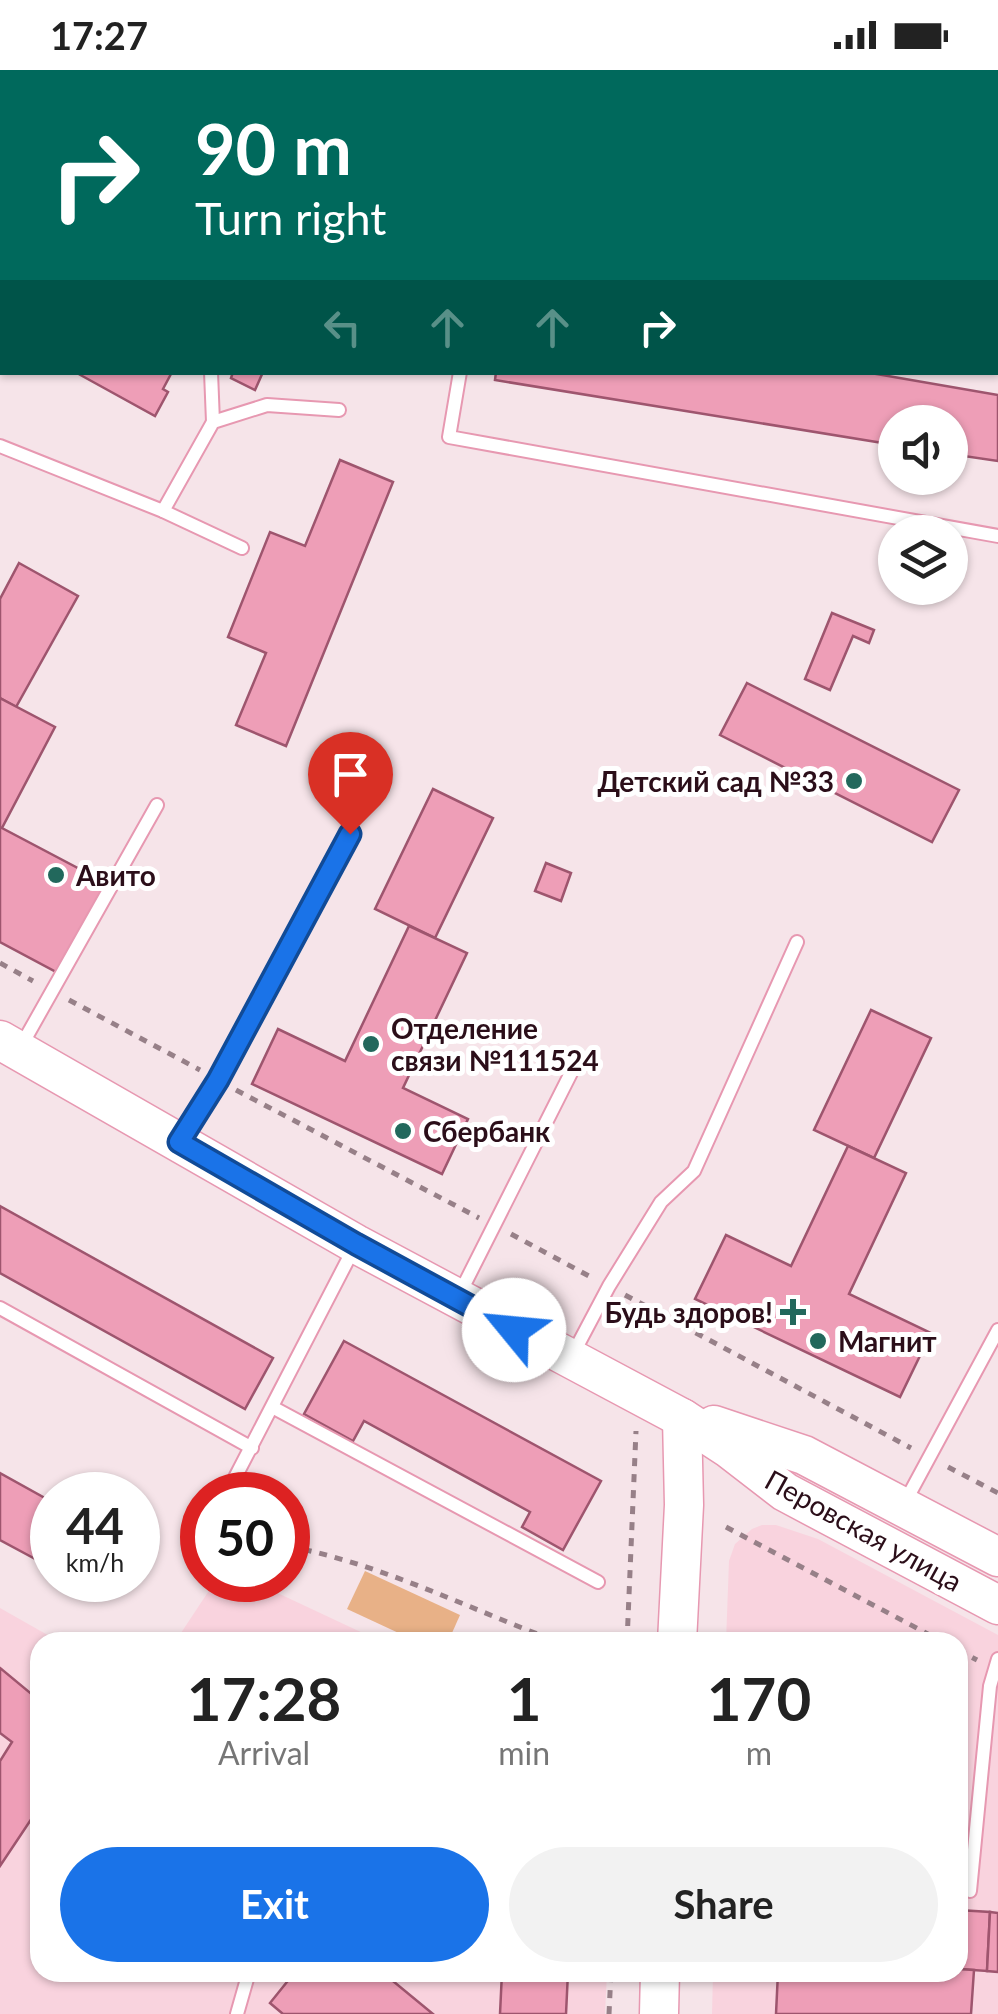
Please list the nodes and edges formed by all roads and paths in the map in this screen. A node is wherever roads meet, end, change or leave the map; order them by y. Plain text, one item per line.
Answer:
1 (211, 375) edge
2 (459, 375) edge
3 (339, 410) dead end
4 (212, 422) junction
5 (0, 446) edge
6 (163, 511) junction
7 (998, 536) edge
8 (242, 548) dead end
9 (157, 805) dead end
10 (350, 834) dead end
11 (796, 942) dead end
12 (0, 964) edge
13 (53, 992) junction
14 (9, 1045) edge
15 (576, 1063) dead end
16 (218, 1080) junction
17 (179, 1142) junction
18 (494, 1226) junction
19 (356, 1244) junction
20 (608, 1286) junction
21 (458, 1299) junction
22 (0, 1308) edge
23 (998, 1330) edge
24 (570, 1360) junction
25 (274, 1408) junction
26 (682, 1418) junction
27 (636, 1426) dead end
28 (252, 1448) junction
29 (929, 1457) junction
30 (239, 1472) edge
31 (998, 1492) edge
32 (903, 1507) junction
33 (726, 1527) dead end
34 (310, 1550) edge
35 (998, 1557) edge
36 (598, 1582) dead end
37 (998, 1605) edge
38 (534, 1632) edge
39 (627, 1632) edge
40 (677, 1632) edge
41 (924, 1632) edge
42 (998, 1659) edge
43 (970, 1891) dead end
44 (246, 1982) edge
45 (611, 1982) edge
46 (660, 1982) edge
47 (238, 2014) edge
48 (609, 2014) edge
49 (658, 2014) edge

1 - 4 lane
2 - 7 lane
3 - 4 lane
4 - 6 lane
5 - 6 lane
6 - 8 lane
9 - 13 lane
10 - 16 lane
11 - 20 lane
12 - 13 path
13 - 14 lane
13 - 16 path
14 - 17 main road, Перовская улица
15 - 18 lane
16 - 17 lane
16 - 18 path
17 - 19 main road, Перовская улица
18 - 20 path
18 - 21 lane
19 - 21 main road, Перовская улица
19 - 25 lane
20 - 24 lane
20 - 29 path
21 - 24 main road, Перовская улица
22 - 28 lane
23 - 29 lane
24 - 26 main road, Перовская улица
25 - 28 lane
25 - 36 lane
26 - 32 main road, Перовская улица
26 - 37 main road, Перовская улица
26 - 40 main road
27 - 39 path
28 - 30 lane
29 - 31 path
29 - 32 lane
32 - 35 main road, Перовская улица
33 - 41 path
34 - 38 path
42 - 43 lane
44 - 47 lane
45 - 48 path
46 - 49 main road

